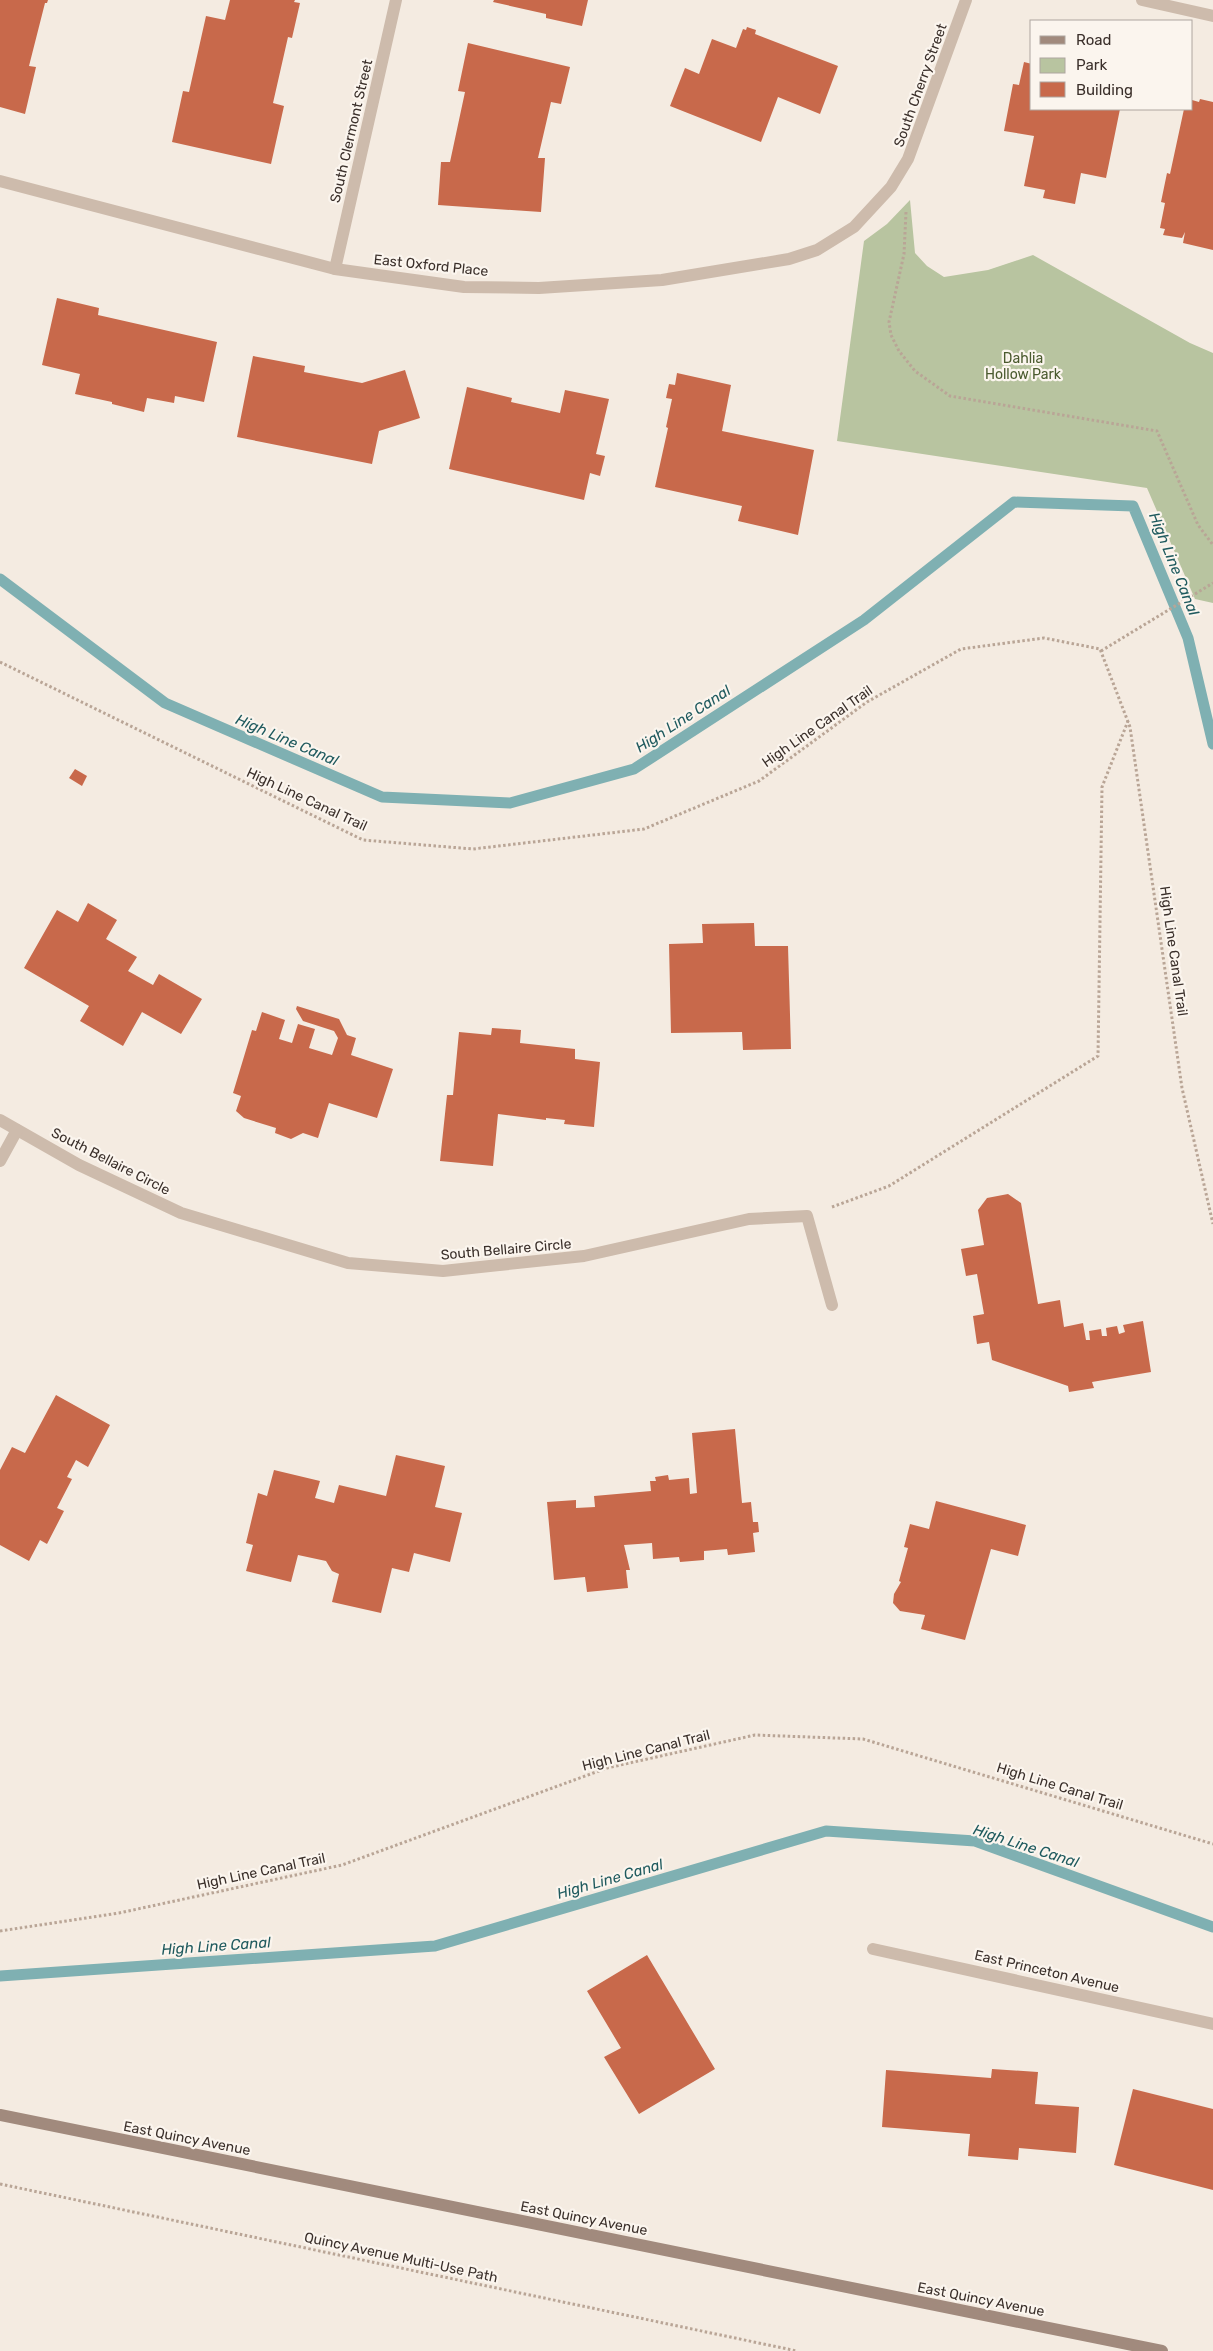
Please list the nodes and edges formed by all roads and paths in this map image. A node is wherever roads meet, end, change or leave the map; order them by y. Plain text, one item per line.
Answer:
1 (396, 0) edge
2 (966, 0) edge
3 (1142, 0) edge
4 (1213, 16) edge
5 (898, 178) joint
6 (0, 181) edge
7 (906, 206) dead end
8 (335, 269) junction
9 (1213, 545) edge
10 (1213, 582) edge
11 (1100, 651) junction
12 (0, 662) edge
13 (1128, 721) junction
14 (0, 1120) edge
15 (17, 1130) junction
16 (0, 1161) edge
17 (807, 1216) junction
18 (1213, 1224) edge
19 (832, 1305) dead end
20 (1213, 1844) edge
21 (0, 1931) edge
22 (874, 1948) dead end
23 (1213, 2024) edge
24 (0, 2115) edge
25 (0, 2184) edge
26 (797, 2351) edge
27 (1162, 2351) edge

1 - 8 street, South Clermont Street
2 - 5 street, South Cherry Street
3 - 4 street
5 - 8 street, East Oxford Place
6 - 8 street, East Oxford Place
7 - 9 path
10 - 11 path
11 - 12 path, High Line Canal Trail
11 - 13 path, High Line Canal Trail
13 - 17 path
13 - 18 path, High Line Canal Trail
14 - 15 street, South Bellaire Circle
15 - 16 street
15 - 17 street, South Bellaire Circle
17 - 19 street
20 - 21 path, High Line Canal Trail
22 - 23 street, East Princeton Avenue
24 - 27 street, East Quincy Avenue
25 - 26 path, Quincy Avenue Multi-Use Path

